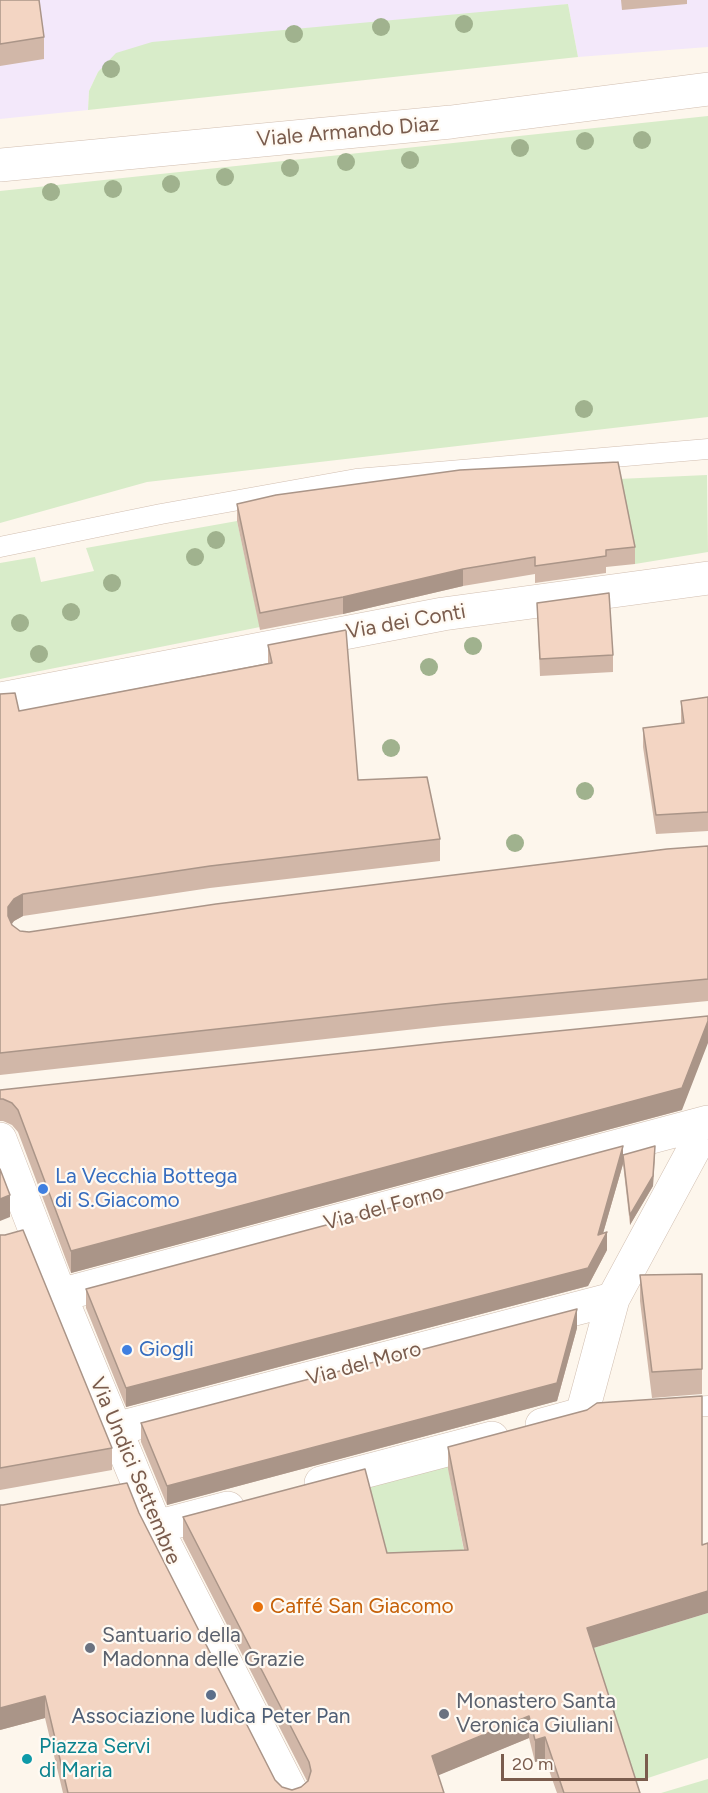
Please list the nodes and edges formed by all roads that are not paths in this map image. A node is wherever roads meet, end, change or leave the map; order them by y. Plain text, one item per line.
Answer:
1 (704, 88) edge
2 (0, 165) edge
3 (708, 449) edge
4 (0, 547) edge
5 (708, 578) edge
6 (0, 699) edge
7 (708, 1122) edge
8 (0, 1139) edge
9 (60, 1295) junction
10 (613, 1299) junction
11 (708, 1406) edge
12 (661, 1409) edge
13 (115, 1429) junction
14 (138, 1484) junction
15 (103, 1491) edge
16 (294, 1491) edge
17 (259, 1500) edge
18 (156, 1527) junction
19 (292, 1793) edge

1 - 2 street, Viale Armando Diaz
3 - 4 lane
5 - 6 street, Via dei Conti
7 - 9 street, Via del Forno
7 - 10 street
8 - 9 street, Via Undici Settembre
9 - 13 street, Via Undici Settembre
10 - 13 street, Via del Moro
10 - 16 street
11 - 12 lane
13 - 14 street, Via Undici Settembre
14 - 15 street
14 - 18 street, Via Undici Settembre
17 - 18 street
18 - 19 street, Via Undici Settembre

